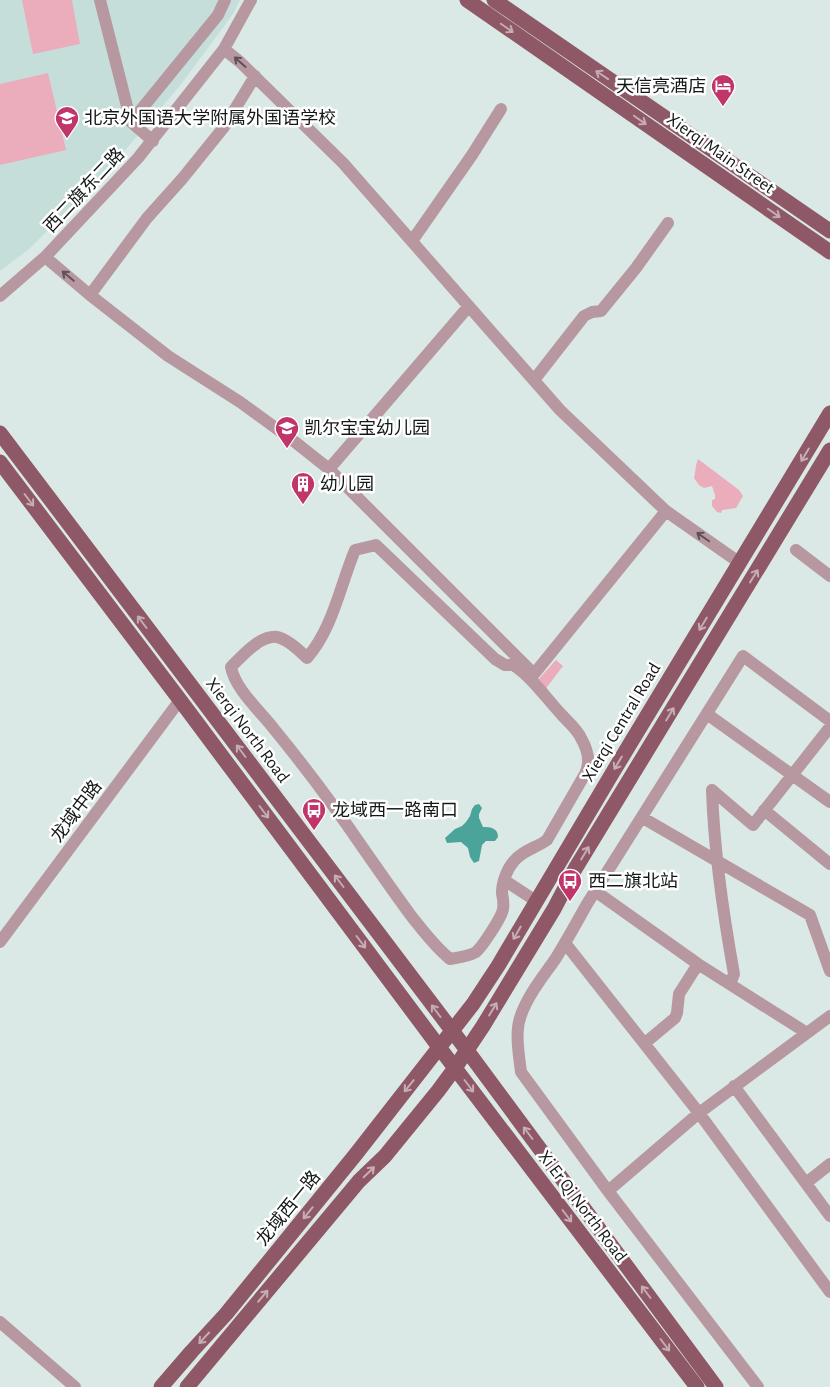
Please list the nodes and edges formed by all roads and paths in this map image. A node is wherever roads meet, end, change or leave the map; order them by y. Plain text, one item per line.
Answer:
1 (100, 0) edge
2 (225, 0) edge
3 (251, 0) edge
4 (466, 0) edge
5 (494, 0) edge
6 (224, 49) junction
7 (255, 76) junction
8 (501, 109) dead end
9 (131, 122) junction
10 (153, 141) junction
11 (668, 223) dead end
12 (830, 231) edge
13 (412, 241) junction
14 (830, 252) edge
15 (45, 257) junction
16 (90, 295) junction
17 (0, 296) edge
18 (469, 306) junction
19 (534, 380) junction
20 (830, 413) edge
21 (0, 433) edge
22 (830, 450) edge
23 (0, 462) edge
24 (329, 470) junction
25 (666, 511) junction
26 (796, 550) dead end
27 (740, 563) junction
28 (830, 576) edge
29 (180, 700) junction
30 (707, 714) junction
31 (830, 721) edge
32 (830, 727) edge
33 (792, 775) junction
34 (830, 802) edge
35 (764, 810) junction
36 (643, 818) junction
37 (716, 860) junction
38 (830, 864) edge
39 (504, 880) junction
40 (595, 891) junction
41 (536, 901) junction
42 (0, 942) edge
43 (565, 943) junction
44 (698, 964) junction
45 (830, 971) edge
46 (730, 984) junction
47 (828, 1021) edge
48 (451, 1031) junction
49 (807, 1034) junction
50 (645, 1043) junction
51 (439, 1047) junction
52 (466, 1049) junction
53 (455, 1068) junction
54 (734, 1086) junction
55 (699, 1113) junction
56 (830, 1164) edge
57 (806, 1183) junction
58 (608, 1191) junction
59 (830, 1216) edge
60 (830, 1292) edge
61 (0, 1322) edge
62 (75, 1387) edge
63 (162, 1387) edge
64 (187, 1387) edge
65 (697, 1387) edge
66 (716, 1387) edge
67 (758, 1387) edge

1 - 9 street
2 - 9 street
3 - 6 street, 西二旗东二路
4 -> 14 main road, Xierqi Main Street
12 -> 5 main road, Xierqi Main Street
7 -> 6 street
6 - 10 street, 西二旗东二路
7 - 13 street
7 - 16 street
8 - 13 street
9 - 10 street
10 - 15 street, 西二旗东二路
11 - 19 street
13 - 18 street
16 -> 15 street
15 - 17 street, 西二旗东二路
16 - 24 street
18 - 19 street
18 - 24 street
19 - 25 street
20 -> 27 main road, Xierqi Central Road
48 -> 21 main road, Xierqi North Road
52 -> 22 main road
23 -> 29 main road, Xierqi North Road
24 - 25 street
27 -> 25 street
26 - 28 street
27 -> 41 main road, Xierqi Central Road
29 - 42 street, 龙域中路
29 -> 51 main road, Xierqi North Road
30 - 31 street
30 - 33 street
30 - 36 street
32 - 33 street
33 - 34 street
33 - 35 street
35 - 37 street
35 - 38 street
36 - 37 street
36 - 40 street
37 - 45 street
37 - 46 street
39 - 39 street
39 - 41 street
40 - 43 street
40 - 44 street
41 -> 48 main road, Xierqi Central Road
43 - 50 street
43 - 58 street
44 - 46 street
44 - 50 street
46 - 49 street
47 - 49 street
48 - 51 main road, Xierqi Central Road
48 - 52 main road, Xierqi North Road
49 - 54 street
50 - 55 street
51 - 53 main road, Xi Er Qi North Road
51 -> 63 main road, 龙域西一路
52 - 53 main road, 龙域西一路
66 -> 52 main road, Xi Er Qi North Road
64 -> 53 main road, 龙域西一路
53 -> 65 main road, Xi Er Qi North Road
54 - 55 street
54 - 57 street
55 - 58 street
55 - 60 street
56 - 57 street
57 - 59 street
58 - 67 street
61 - 62 street

